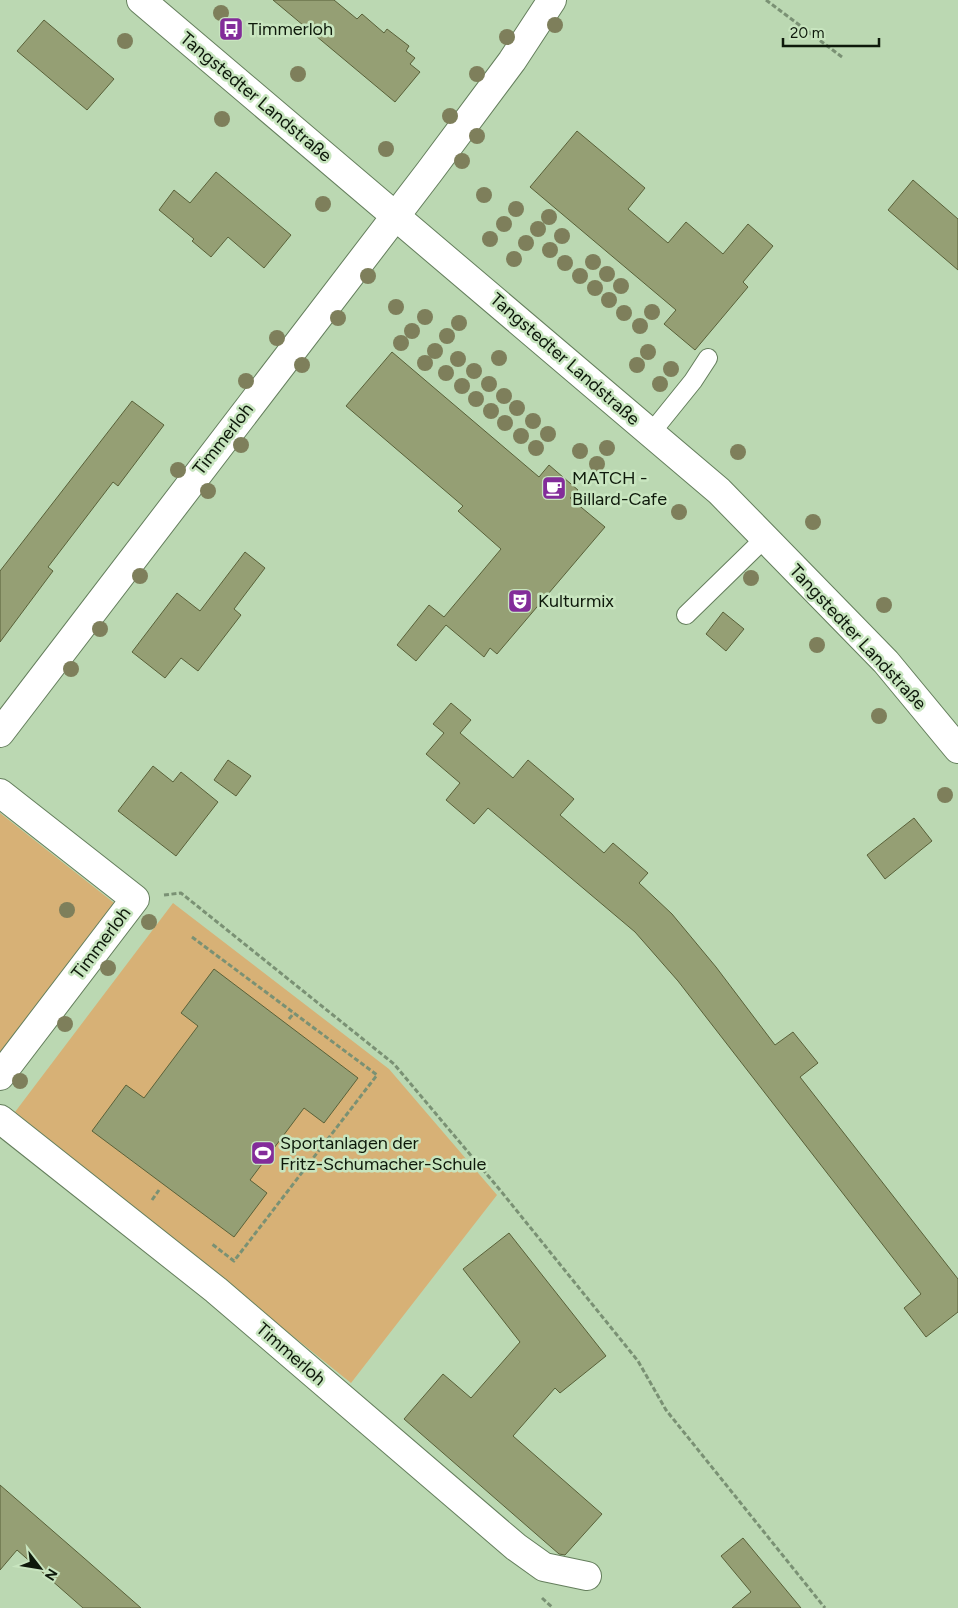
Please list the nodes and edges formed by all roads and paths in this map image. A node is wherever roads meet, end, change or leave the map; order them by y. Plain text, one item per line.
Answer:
1 (142, 0) edge
2 (552, 0) edge
3 (766, 0) edge
4 (842, 57) dead end
5 (396, 215) junction
6 (708, 358) dead end
7 (651, 433) junction
8 (765, 538) junction
9 (686, 615) dead end
10 (0, 732) edge
11 (958, 749) edge
12 (0, 793) edge
13 (135, 899) junction
14 (192, 937) dead end
15 (294, 1013) junction
16 (289, 1019) dead end
17 (0, 1076) edge
18 (0, 1119) edge
19 (159, 1190) dead end
20 (144, 1195) dead end
21 (151, 1200) junction
22 (159, 1206) dead end
23 (204, 1239) dead end
24 (587, 1576) dead end
25 (824, 1608) edge

1 - 5 street, Tangstedter Landstraße
2 - 5 street, Timmerloh
3 - 4 path
5 - 7 street, Tangstedter Landstraße
5 - 10 street, Timmerloh
6 - 7 lane
7 - 8 street, Tangstedter Landstraße
8 - 9 lane
8 - 11 street, Tangstedter Landstraße
12 - 13 street, Timmerloh
13 - 17 street, Timmerloh
13 - 25 path
14 - 15 path
15 - 16 path
15 - 23 path
18 - 24 street, Timmerloh
19 - 21 path
20 - 21 path
21 - 22 path

